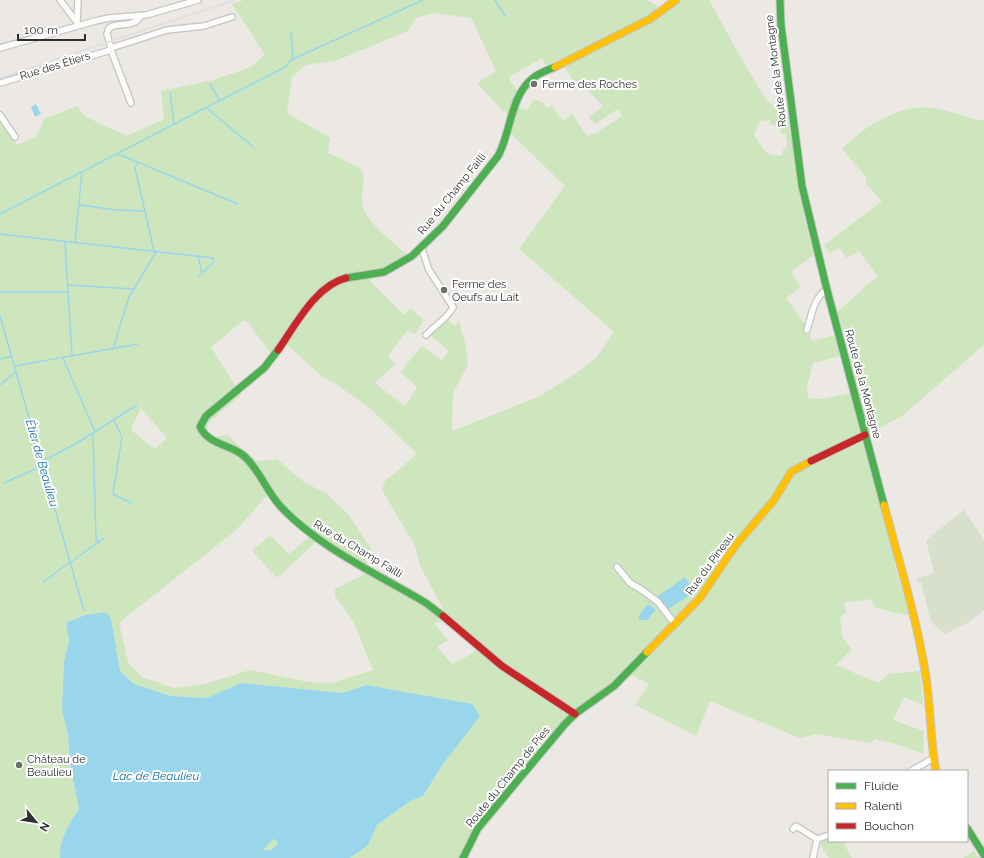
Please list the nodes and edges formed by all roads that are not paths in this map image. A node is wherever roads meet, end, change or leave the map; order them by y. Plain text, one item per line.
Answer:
1 (60, 0) edge
2 (78, 0) edge
3 (198, 0) edge
4 (676, 0) edge
5 (780, 0) edge
6 (140, 16) junction
7 (232, 17) dead end
8 (77, 24) junction
9 (0, 48) edge
10 (111, 49) junction
11 (0, 83) edge
12 (131, 104) dead end
13 (0, 115) edge
14 (15, 137) dead end
15 (422, 249) junction
16 (827, 290) junction
17 (807, 330) dead end
18 (426, 336) dead end
19 (865, 435) junction
20 (617, 567) dead end
21 (675, 624) junction
22 (575, 714) junction
23 (932, 759) junction
24 (913, 770) edge
25 (936, 770) edge
26 (793, 828) dead end
27 (968, 830) edge
28 (828, 835) edge
29 (817, 839) junction
30 (984, 855) edge
31 (463, 858) edge
32 (813, 858) edge

1 - 8 street
2 - 8 street
3 - 6 street
4 - 15 street, Rue du Champ Failli
5 - 16 street, Route de la Montagne
6 - 8 street
6 - 10 street
7 - 10 street, Rue des Étiers
8 - 9 street
10 - 11 street, Rue des Étiers
10 - 12 street
13 - 14 street
15 - 18 street
15 - 22 street, Rue du Champ Failli
16 - 17 street
16 - 19 street, Route de la Montagne
19 - 21 street, Rue du Pineau
19 - 23 street, Route de la Montagne
20 - 21 street
21 - 22 street, Rue du Pineau
22 - 31 street, Route du Champ de Pies
23 - 24 street
23 - 25 street, Route de la Montagne
26 - 29 street
27 - 30 street
28 - 29 street
29 - 32 street

